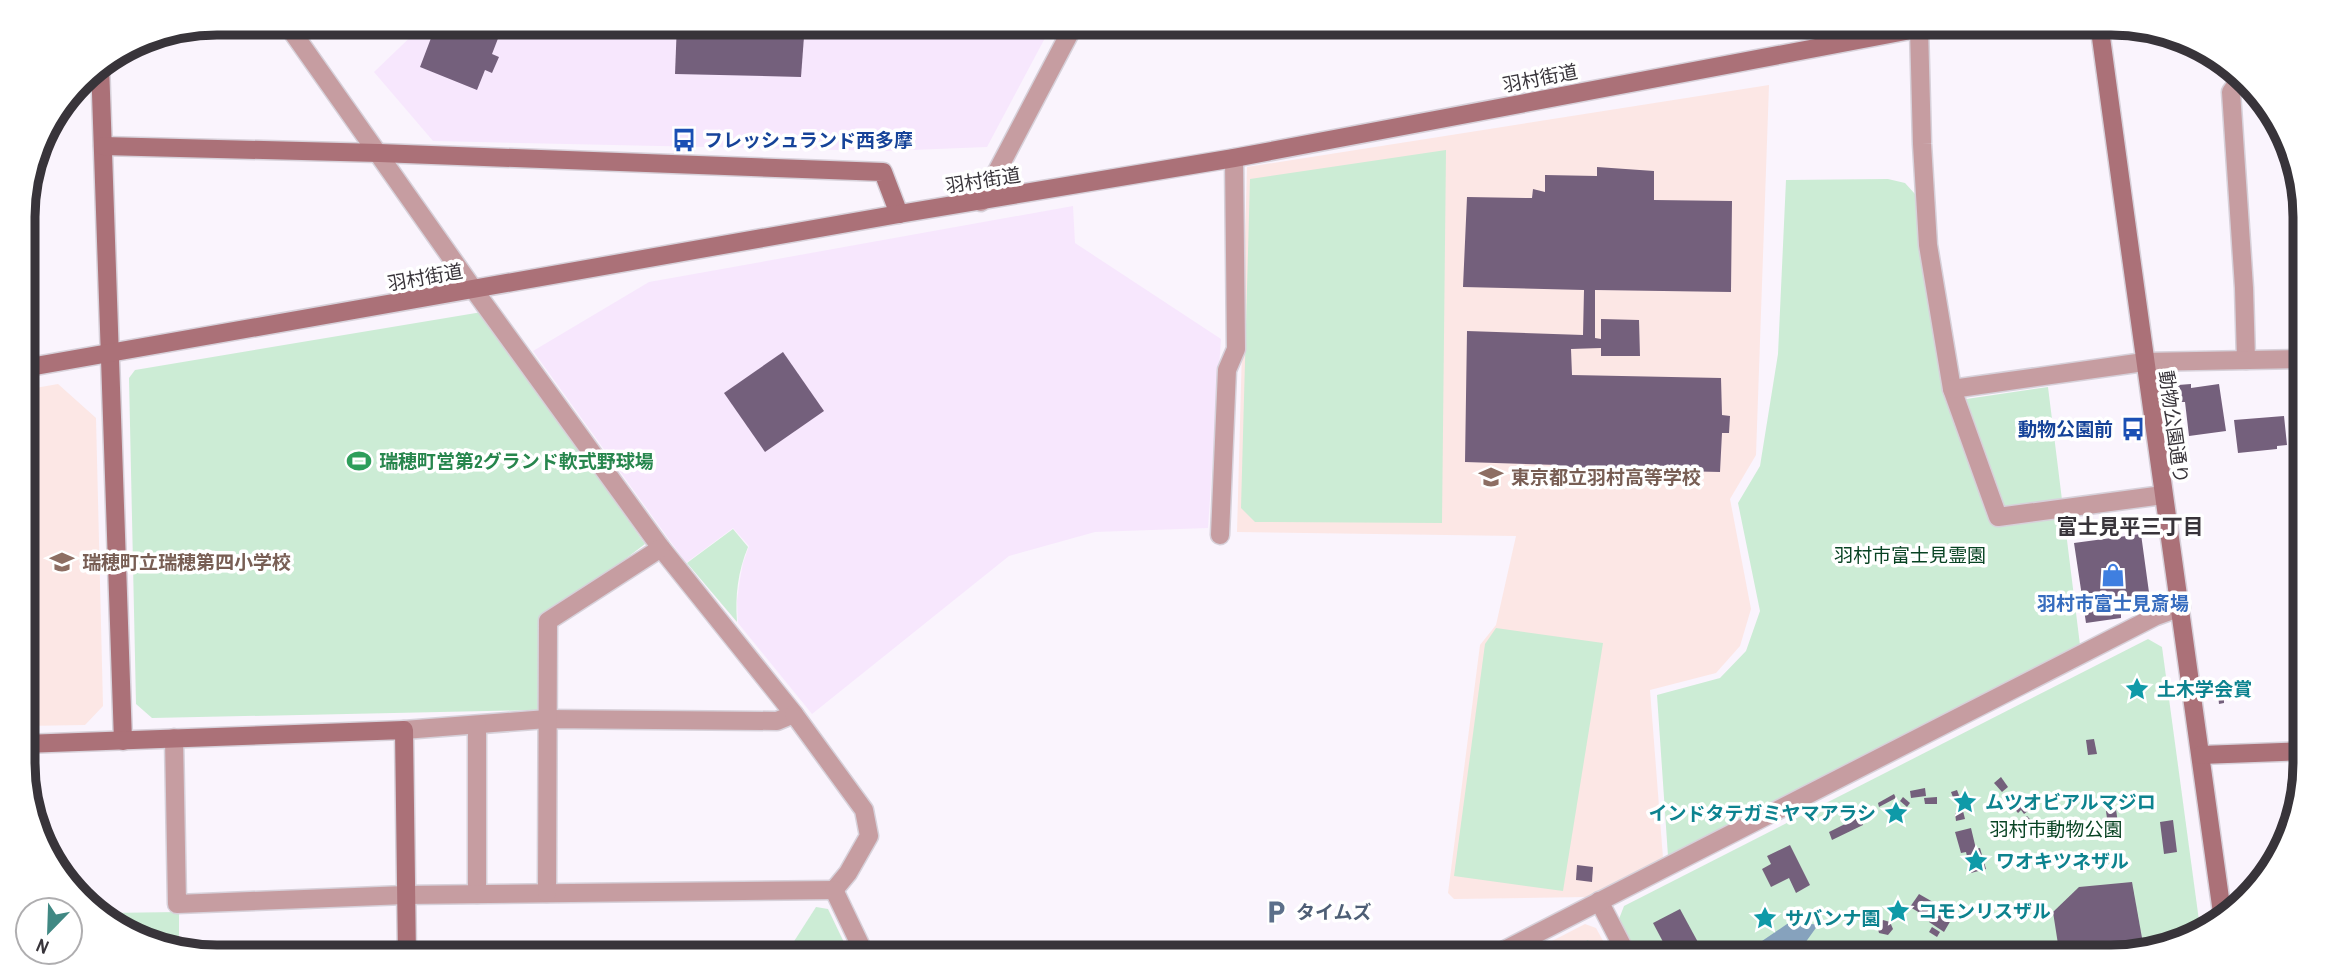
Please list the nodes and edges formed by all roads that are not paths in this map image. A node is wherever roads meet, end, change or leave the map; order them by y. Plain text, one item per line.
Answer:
1 (295, 35) edge
2 (1069, 35) edge
3 (1882, 35) edge
4 (1919, 35) edge
5 (2101, 35) edge
6 (100, 78) edge
7 (2236, 85) edge
8 (103, 146) junction
9 (379, 153) junction
10 (1234, 158) junction
11 (981, 202) junction
12 (900, 214) junction
13 (474, 290) junction
14 (108, 353) junction
15 (2293, 359) edge
16 (2246, 360) junction
17 (2144, 362) junction
18 (35, 366) edge
19 (1952, 389) junction
20 (2163, 495) junction
21 (1220, 534) dead end
22 (661, 548) junction
23 (2181, 607) junction
24 (794, 714) junction
25 (547, 719) junction
26 (477, 725) junction
27 (404, 730) junction
28 (174, 738) junction
29 (122, 741) junction
30 (35, 744) edge
31 (2293, 751) edge
32 (2201, 755) junction
33 (834, 890) junction
34 (547, 893) junction
35 (477, 894) junction
36 (405, 895) junction
37 (1599, 901) junction
38 (2220, 908) edge
39 (407, 945) edge
40 (860, 945) edge
41 (1514, 945) edge
42 (1622, 945) edge

1 - 9 street
2 - 11 street
3 - 10 street, 羽村街道
4 - 19 street
5 - 17 street, 動物公園通り
6 - 8 street
7 - 16 street
8 - 9 street
8 - 14 street
9 - 12 street
9 - 13 street
10 - 11 street, 羽村街道
10 - 21 street
11 - 12 street, 羽村街道
12 - 13 street, 羽村街道
13 - 14 street, 羽村街道
13 - 22 street
14 - 18 street, 羽村街道
14 - 29 street
15 - 16 street
16 - 17 street
17 - 19 street
17 - 20 street, 動物公園通り
19 - 20 street
20 - 23 street, 動物公園通り
22 - 24 street
22 - 25 street
23 - 32 street, 動物公園通り
23 - 37 street
24 - 25 street
24 - 33 street
25 - 26 street
25 - 34 street
26 - 27 street
26 - 35 street
27 - 28 street
27 - 36 street
28 - 29 street
28 - 36 street
29 - 30 street
31 - 32 street
32 - 38 street, 動物公園通り
33 - 34 street
33 - 40 street
34 - 35 street
35 - 36 street
36 - 39 street
37 - 41 street
37 - 42 street

